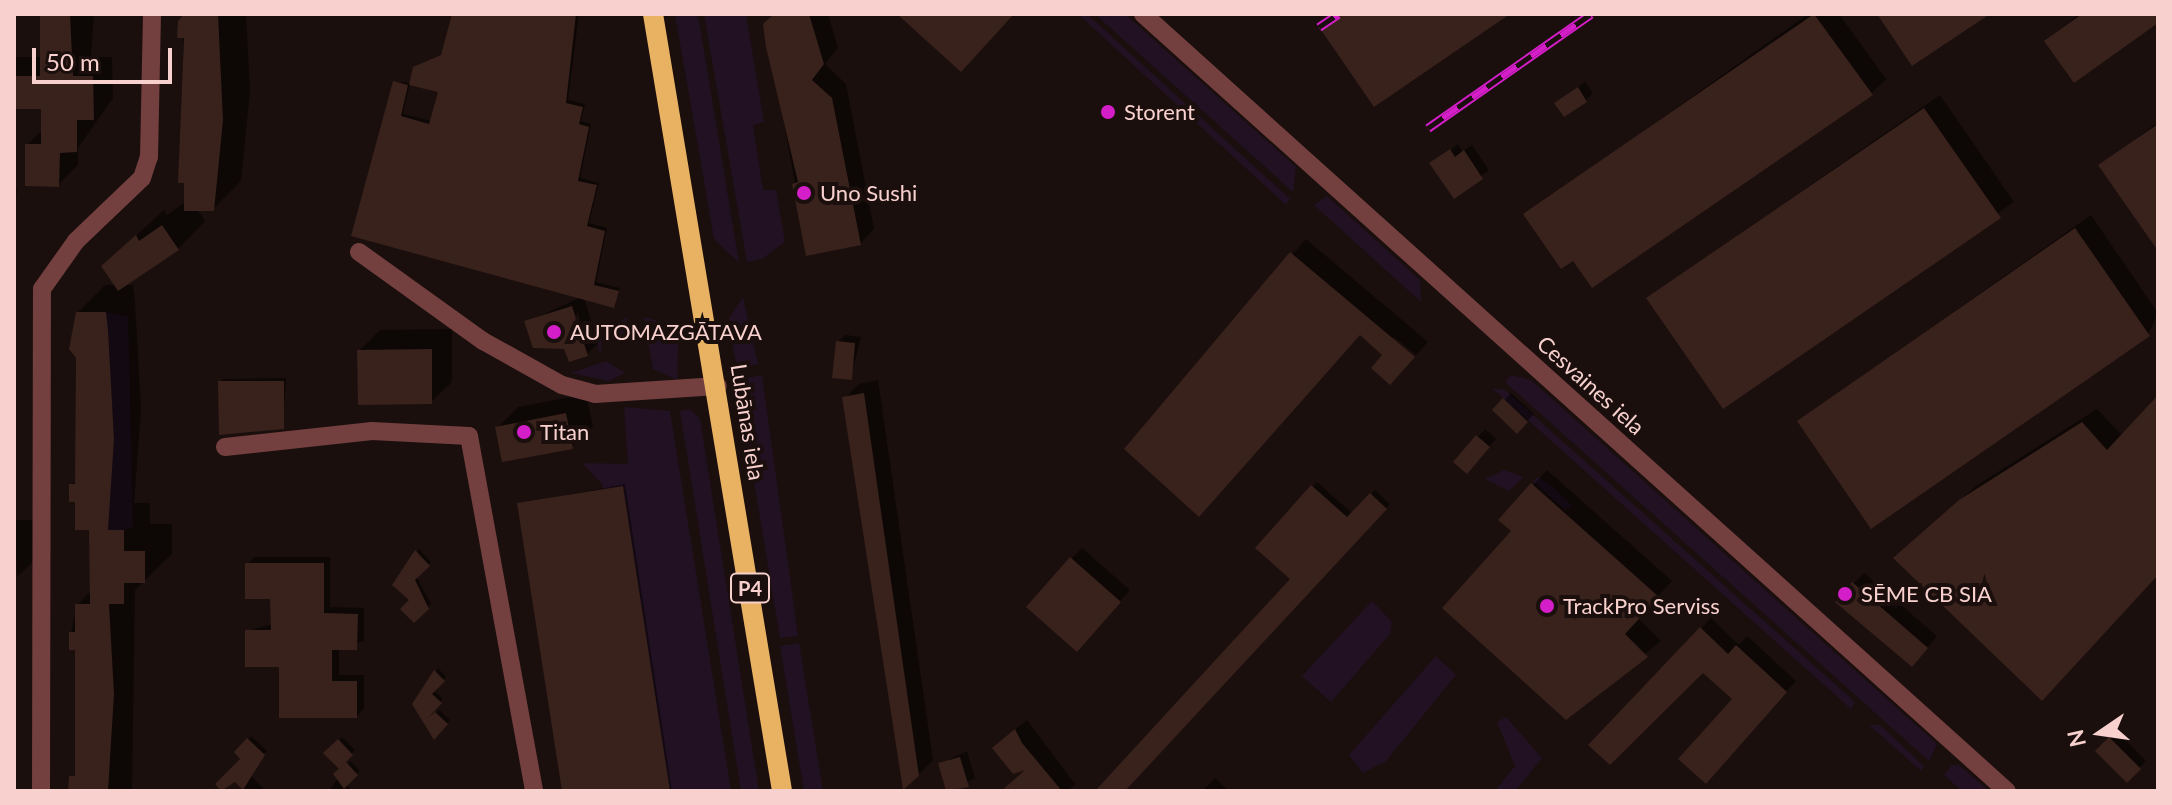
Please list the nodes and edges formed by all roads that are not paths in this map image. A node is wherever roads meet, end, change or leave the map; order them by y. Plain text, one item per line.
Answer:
1 (152, 14) edge
2 (653, 14) edge
3 (1143, 14) edge
4 (359, 252) dead end
5 (718, 386) junction
6 (225, 447) dead end
7 (41, 791) edge
8 (534, 791) edge
9 (782, 791) edge
10 (2007, 791) edge

1 - 7 street
2 - 5 main road, Lubānas iela / P4
3 - 10 street, Cesvaines iela
4 - 5 street
5 - 9 main road, Lubānas iela / P4
6 - 8 street

